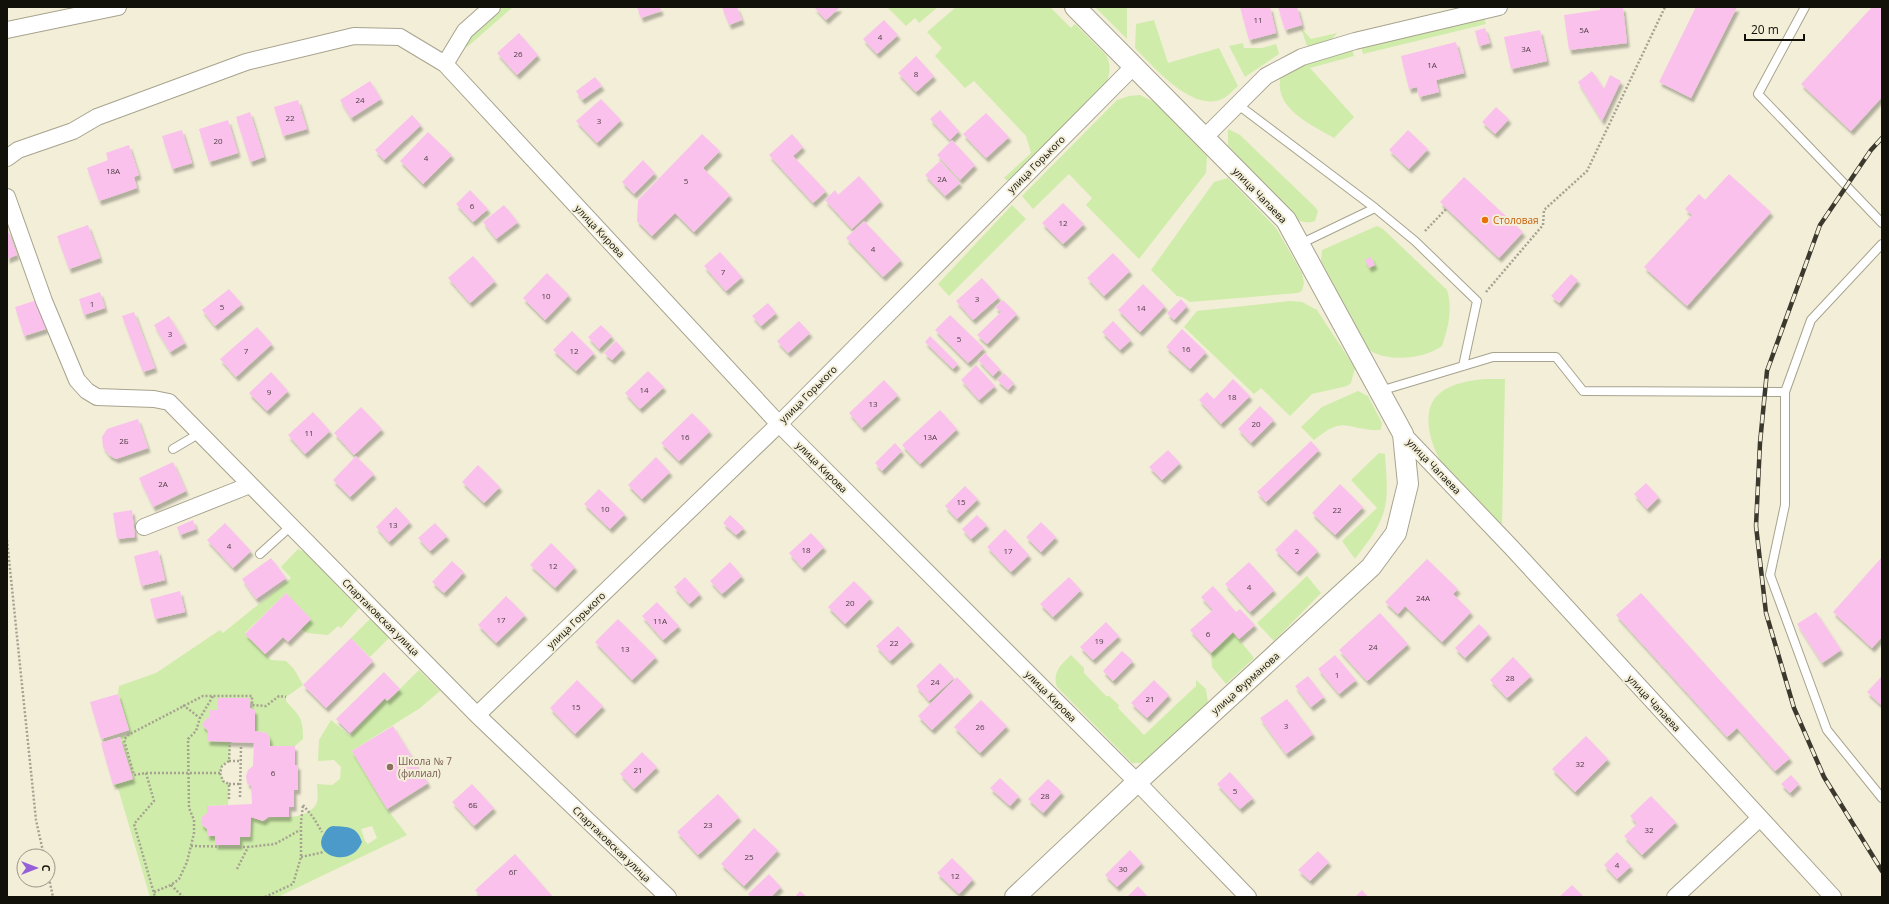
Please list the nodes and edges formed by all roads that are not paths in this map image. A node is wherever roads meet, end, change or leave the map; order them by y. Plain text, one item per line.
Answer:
1 (118, 7) edge
2 (492, 7) edge
3 (1075, 7) edge
4 (1500, 7) edge
5 (1805, 7) edge
6 (7, 30) edge
7 (445, 64) junction
8 (1133, 67) junction
9 (1237, 104) junction
10 (1204, 138) junction
11 (7, 158) edge
12 (7, 197) edge
13 (1375, 208) junction
14 (1882, 223) edge
15 (1300, 244) junction
16 (1882, 244) edge
17 (1463, 366) junction
18 (1380, 391) junction
19 (1785, 392) junction
20 (779, 424) junction
21 (200, 433) junction
22 (1403, 434) junction
23 (173, 448) dead end
24 (250, 484) junction
25 (291, 526) junction
26 (144, 527) dead end
27 (260, 554) dead end
28 (477, 715) junction
29 (1137, 782) junction
30 (1882, 798) edge
31 (1760, 818) junction
32 (668, 897) edge
33 (1015, 897) edge
34 (1248, 897) edge
35 (1675, 897) edge
36 (1833, 897) edge

1 - 6 street
2 - 7 street
3 - 8 street, улица Чапаева
4 - 9 street
5 - 14 lane
7 - 11 street, улица Кирова
7 - 20 street, улица Кирова
8 - 10 street, улица Чапаева
8 - 20 street, улица Горького
9 - 10 street
9 - 13 lane
10 - 15 street, улица Чапаева
12 - 21 street, Спартаковская улица
13 - 15 lane
13 - 17 lane
15 - 18 street, улица Чапаева
16 - 19 lane
17 - 18 lane
17 - 19 lane
18 - 22 street, улица Чапаева
19 - 30 lane
20 - 28 street, улица Горького
20 - 29 street, улица Кирова
21 - 23 lane
21 - 24 street, Спартаковская улица
22 - 29 street, улица Фурманова
22 - 31 street, улица Чапаева
24 - 25 street, Спартаковская улица
24 - 26 street
25 - 27 lane
25 - 28 street, Спартаковская улица
28 - 32 street, Спартаковская улица
29 - 33 street, улица Фурманова
29 - 34 street, улица Кирова
31 - 35 street
31 - 36 street, улица Чапаева

